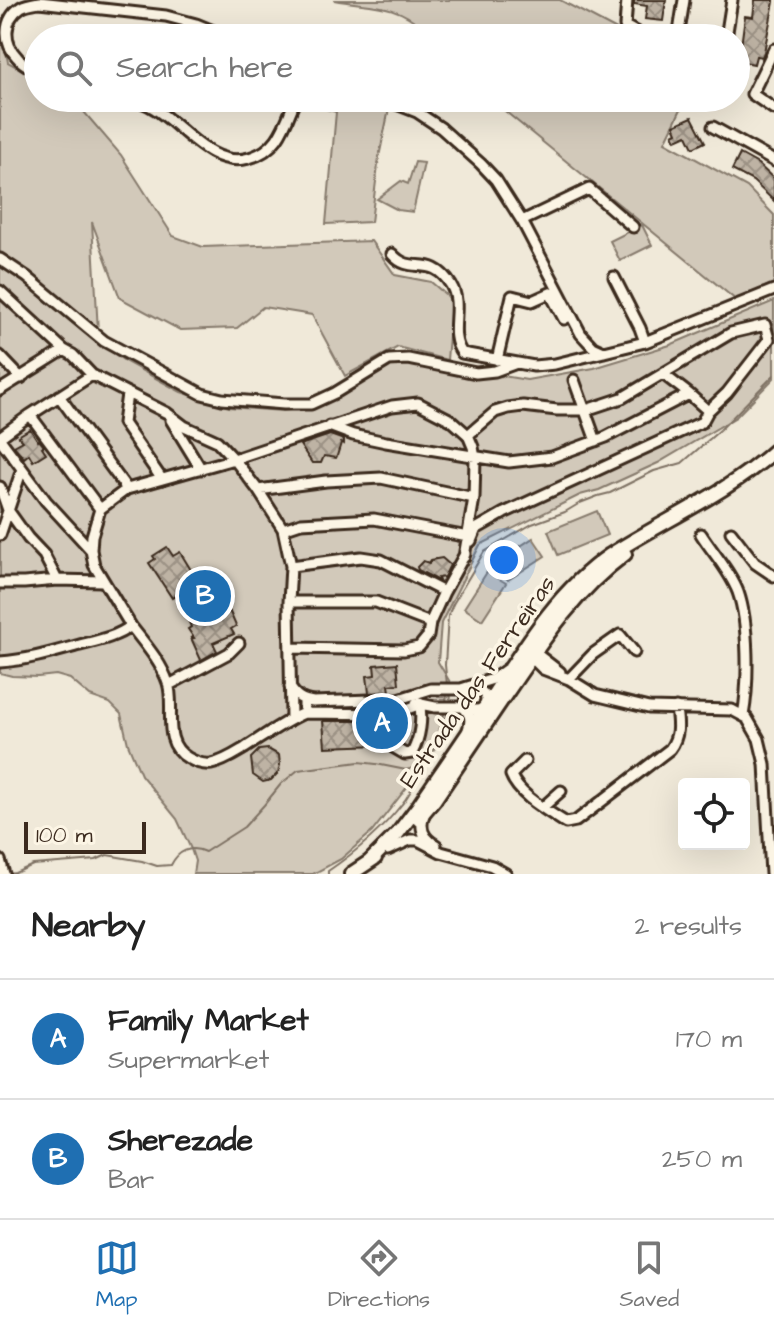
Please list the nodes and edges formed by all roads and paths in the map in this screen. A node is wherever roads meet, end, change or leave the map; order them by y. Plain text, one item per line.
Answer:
1 (627, 0) edge
2 (684, 0) edge
3 (732, 0) edge
4 (196, 24) edge
5 (625, 24) edge
6 (680, 24) edge
7 (728, 24) edge
8 (774, 49) edge
9 (24, 63) edge
10 (774, 109) edge
11 (166, 112) edge
12 (289, 112) edge
13 (417, 112) edge
14 (713, 127) dead end
15 (774, 161) edge
16 (522, 221) junction
17 (633, 227) dead end
18 (392, 254) dead end
19 (0, 259) edge
20 (614, 277) dead end
21 (774, 290) edge
22 (0, 291) edge
23 (571, 315) junction
24 (581, 334) junction
25 (645, 342) junction
26 (64, 350) junction
27 (604, 352) junction
28 (0, 356) edge
29 (575, 359) junction
30 (497, 360) junction
31 (514, 364) junction
32 (663, 374) junction
33 (92, 375) junction
34 (21, 378) junction
35 (574, 380) dead end
36 (0, 390) edge
37 (127, 394) junction
38 (689, 394) junction
39 (59, 396) junction
40 (586, 410) junction
41 (708, 411) junction
42 (167, 413) junction
43 (30, 415) junction
44 (329, 426) junction
45 (468, 435) junction
46 (0, 438) edge
47 (596, 441) junction
48 (774, 451) edge
49 (475, 458) junction
50 (234, 459) junction
51 (22, 469) junction
52 (201, 469) junction
53 (161, 478) junction
54 (0, 487) edge
55 (127, 489) junction
56 (258, 490) junction
57 (474, 498) junction
58 (100, 509) junction
59 (8, 510) junction
60 (676, 517) junction
61 (283, 529) junction
62 (476, 529) junction
63 (731, 532) dead end
64 (701, 534) dead end
65 (0, 535) edge
66 (468, 537) junction
67 (91, 550) junction
68 (464, 557) junction
69 (291, 566) junction
70 (774, 576) edge
71 (57, 580) junction
72 (103, 581) junction
73 (0, 583) edge
74 (571, 587) junction
75 (444, 592) junction
76 (289, 602) junction
77 (430, 623) junction
78 (131, 626) junction
79 (547, 636) junction
80 (239, 643) dead end
81 (291, 648) junction
82 (634, 652) dead end
83 (533, 655) junction
84 (516, 660) junction
85 (0, 662) edge
86 (547, 666) junction
87 (518, 676) junction
88 (569, 679) junction
89 (482, 683) junction
90 (169, 685) junction
91 (290, 687) junction
92 (470, 692) junction
93 (414, 694) junction
94 (399, 699) junction
95 (304, 700) junction
96 (421, 704) junction
97 (481, 707) junction
98 (676, 708) junction
99 (304, 713) junction
100 (393, 714) junction
101 (743, 716) junction
102 (291, 719) junction
103 (464, 739) junction
104 (525, 761) dead end
105 (561, 791) dead end
106 (543, 807) junction
107 (421, 811) junction
108 (771, 830) edge
109 (421, 838) junction
110 (388, 850) junction
111 (0, 860) edge
112 (370, 861) junction
113 (4, 872) edge
114 (351, 874) edge
115 (506, 874) edge
116 (771, 874) edge

1 - 5 street
2 - 6 street
3 - 7 street
4 - 9 street
8 - 10 street
11 - 12 street
13 - 16 street
14 - 15 street
16 - 17 street
16 - 23 street
18 - 30 street
19 - 31 street
20 - 25 street
21 - 25 street
22 - 26 street
23 - 24 street
23 - 30 street
24 - 27 street
24 - 29 street
25 - 27 street
26 - 33 street
26 - 34 street
27 - 29 street
28 - 34 street
29 - 31 street
30 - 31 street
32 - 38 street
32 - 40 street
32 - 41 street
33 - 37 street
33 - 39 street
34 - 36 street
35 - 40 street
37 - 42 street
37 - 53 street
38 - 41 street
38 - 47 street
39 - 43 street
39 - 55 street
40 - 45 street
40 - 47 street
41 - 62 street
42 - 50 street
42 - 52 street
43 - 46 street
43 - 58 street
44 - 45 street
44 - 49 street
44 - 50 street
45 - 49 street
46 - 51 street
47 - 49 street
48 - 60 main road, Estrada das Ferreiras
49 - 57 street
50 - 52 street
50 - 56 street
51 - 59 street
51 - 67 street
52 - 53 street
53 - 55 street
54 - 59 street
55 - 58 street
56 - 57 street
56 - 61 street
57 - 66 street
58 - 67 street
59 - 65 street
59 - 71 street
60 - 74 main road, Estrada das Ferreiras
60 - 79 main road, Estrada das Ferreiras
61 - 66 street
61 - 69 street
62 - 66 street
62 - 68 street
63 - 70 street
64 - 101 street
66 - 68 street
67 - 72 street
68 - 75 street
69 - 75 street
69 - 76 street
71 - 72 street
71 - 73 street
72 - 78 street
74 - 83 street
74 - 84 main road, Estrada das Ferreiras
75 - 77 street
76 - 77 street
76 - 81 street
77 - 81 street
78 - 85 street
78 - 90 street
79 - 83 main road, Estrada das Ferreiras
79 - 86 street
80 - 90 street
81 - 91 street
82 - 88 street
83 - 84 street
83 - 86 street
83 - 87 main road, Estrada das Ferreiras
84 - 89 street
84 - 97 main road, Estrada das Ferreiras
86 - 87 street
86 - 88 street
87 - 97 main road, Estrada das Ferreiras
88 - 98 street
89 - 92 street
89 - 93 street
90 - 102 street
91 - 95 street
91 - 102 street
92 - 97 street
92 - 97 street
93 - 94 street
93 - 96 street
94 - 95 street
94 - 96 street
95 - 99 street
96 - 97 street
96 - 100 street
96 - 100 street
97 - 103 main road, Estrada das Ferreiras
97 - 103 street
97 - 107 main road, Estrada das Ferreiras
97 - 107 street
98 - 101 street
98 - 106 street
99 - 100 street
99 - 102 street
101 - 108 street
103 - 107 main road, Estrada das Ferreiras
104 - 106 street
105 - 106 street
107 - 109 street
107 - 109 street
107 - 110 main road, Estrada das Ferreiras
107 - 112 main road, Estrada das Ferreiras
108 - 116 street
109 - 110 street
109 - 115 street
110 - 112 main road, Estrada das Ferreiras
111 - 113 street
112 - 114 main road, Estrada das Ferreiras

